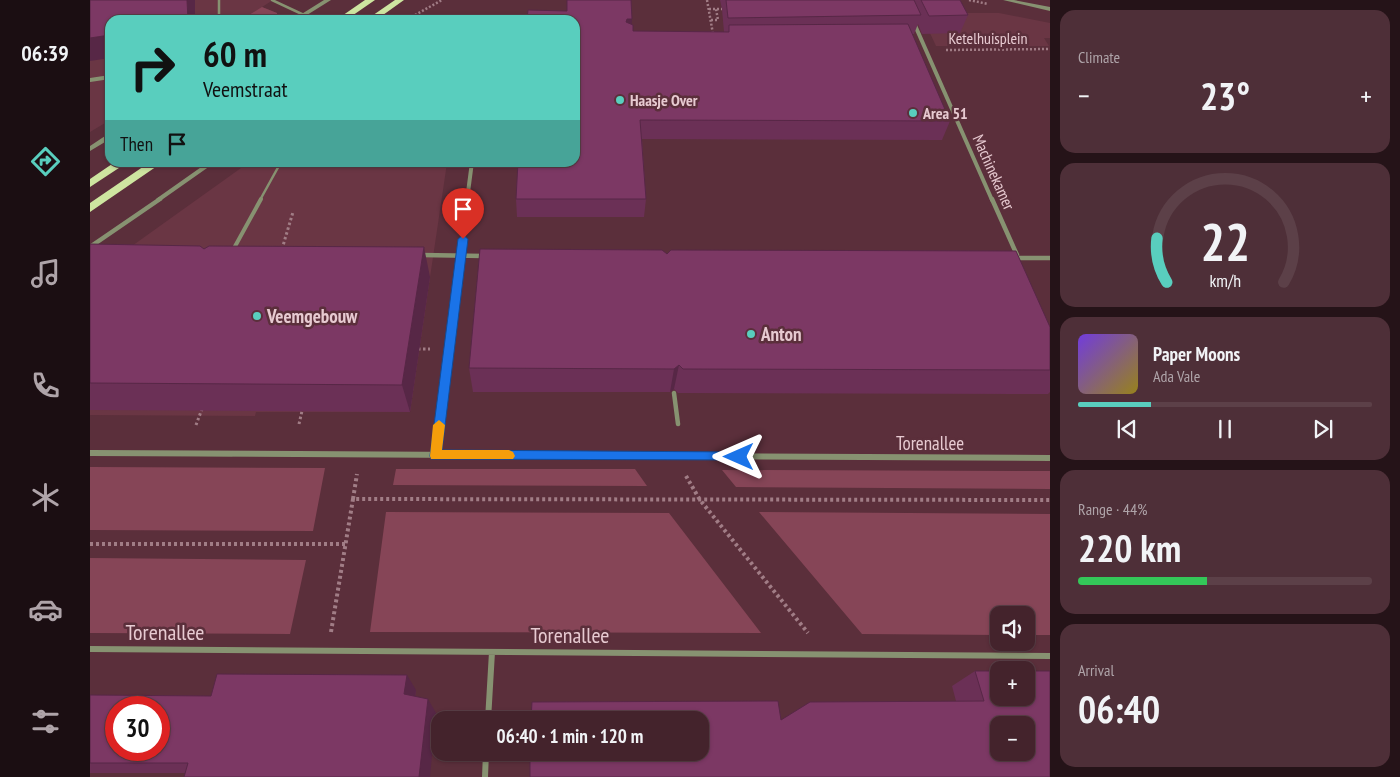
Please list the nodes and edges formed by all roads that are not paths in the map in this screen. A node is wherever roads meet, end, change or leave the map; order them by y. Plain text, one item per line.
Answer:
1 (219, 0) edge
2 (272, 0) edge
3 (328, 0) edge
4 (372, 0) edge
5 (400, 0) edge
6 (1006, 0) edge
7 (1050, 9) edge
8 (219, 15) edge
9 (304, 15) joint
10 (348, 15) edge
11 (378, 15) edge
12 (910, 16) edge
13 (911, 39) edge
14 (921, 39) junction
15 (105, 78) edge
16 (90, 80) edge
17 (105, 139) edge
18 (90, 149) edge
19 (116, 167) edge
20 (151, 167) edge
21 (205, 167) edge
22 (278, 167) edge
23 (471, 167) edge
24 (90, 184) edge
25 (90, 208) edge
26 (90, 247) edge
27 (414, 255) edge
28 (461, 256) junction
29 (485, 256) edge
30 (229, 258) edge
31 (1010, 258) edge
32 (1019, 258) junction
33 (1050, 258) edge
34 (1023, 267) edge
35 (674, 392) edge
36 (678, 424) dead end
37 (90, 453) edge
38 (436, 456) junction
39 (1050, 458) edge
40 (90, 649) edge
41 (492, 652) junction
42 (1050, 656) edge
43 (489, 711) edge
44 (486, 761) edge
45 (485, 777) edge

1 - 8 lane
2 - 9 lane
3 - 9 street
4 - 10 main road
5 - 11 main road
6 - 7 street
12 - 14 street, Machinekamer
13 - 14 lane
14 - 32 street, Machinekamer
15 - 16 street
17 - 18 street
19 - 24 main road
20 - 25 main road
21 - 26 street
22 - 30 lane, bridge
23 - 28 street
27 - 28 street
28 - 29 street
28 - 38 street
31 - 32 street
32 - 33 street
32 - 34 street, Machinekamer
35 - 36 street
37 - 38 street, Torenallee
38 - 39 street, Torenallee
40 - 41 street, Torenallee
41 - 42 street, Torenallee
41 - 43 street
44 - 45 street

